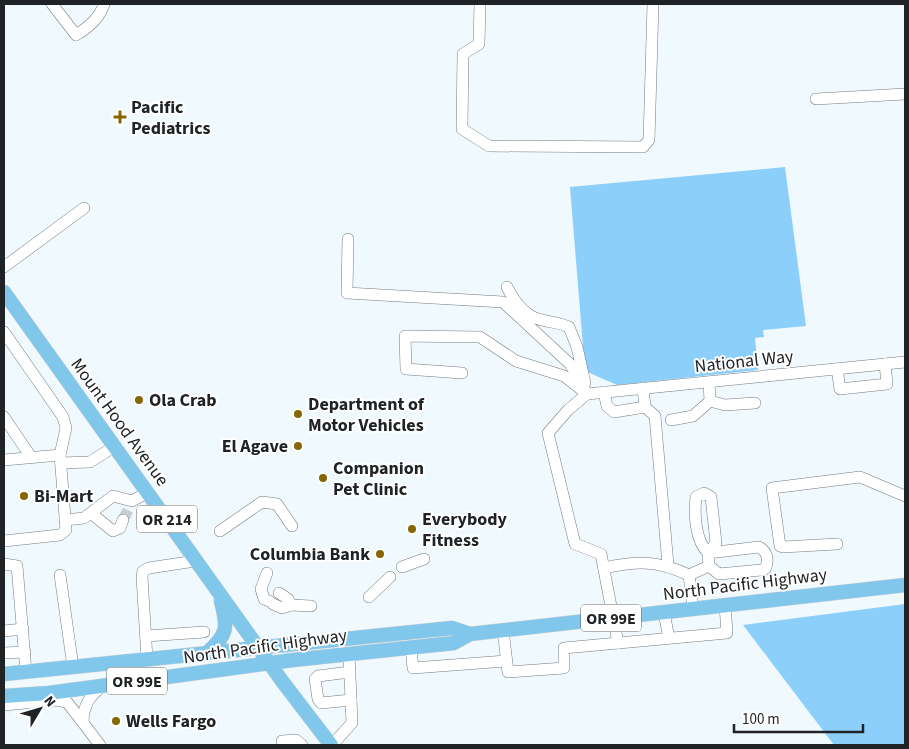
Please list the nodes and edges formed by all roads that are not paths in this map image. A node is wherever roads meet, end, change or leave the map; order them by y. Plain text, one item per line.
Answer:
1 (52, 4) edge
2 (104, 4) edge
3 (480, 4) edge
4 (652, 4) edge
5 (905, 94) edge
6 (816, 99) dead end
7 (84, 208) dead end
8 (348, 239) dead end
9 (4, 267) edge
10 (507, 287) dead end
11 (4, 292) edge
12 (4, 332) edge
13 (905, 362) edge
14 (884, 364) junction
15 (837, 369) junction
16 (462, 373) dead end
17 (709, 382) junction
18 (643, 388) junction
19 (604, 392) junction
20 (587, 394) junction
21 (710, 401) junction
22 (755, 403) dead end
23 (645, 407) junction
24 (4, 417) edge
25 (670, 420) dead end
26 (115, 446) junction
27 (31, 457) junction
28 (61, 459) junction
29 (4, 460) edge
30 (148, 492) junction
31 (905, 496) edge
32 (128, 510) junction
33 (92, 514) junction
34 (65, 520) junction
35 (292, 526) dead end
36 (220, 531) dead end
37 (4, 541) edge
38 (837, 544) dead end
39 (424, 559) dead end
40 (195, 561) junction
41 (4, 564) edge
42 (668, 565) junction
43 (709, 566) junction
44 (402, 567) dead end
45 (604, 568) junction
46 (267, 573) dead end
47 (60, 575) dead end
48 (689, 575) junction
49 (390, 577) dead end
50 (905, 585) edge
51 (220, 593) junction
52 (369, 597) dead end
53 (725, 605) junction
54 (311, 606) dead end
55 (694, 609) junction
56 (664, 613) junction
57 (613, 618) junction
58 (23, 629) junction
59 (503, 630) junction
60 (4, 631) edge
61 (204, 632) dead end
62 (408, 632) junction
63 (470, 634) junction
64 (146, 636) junction
65 (669, 638) junction
66 (618, 643) junction
67 (258, 647) junction
68 (411, 648) junction
69 (25, 652) junction
70 (4, 653) edge
71 (207, 653) junction
72 (349, 654) junction
73 (148, 659) junction
74 (506, 661) junction
75 (270, 664) junction
76 (73, 667) junction
77 (26, 672) junction
78 (350, 672) junction
79 (4, 674) edge
80 (105, 685) junction
81 (4, 696) edge
82 (351, 700) junction
83 (4, 705) edge
84 (83, 723) junction
85 (282, 741) dead end
86 (100, 745) edge
87 (302, 745) edge
88 (332, 745) edge

1 - 2 street
3 - 4 street
5 - 6 street
7 - 9 street
8 - 20 street
10 - 20 street
11 - 26 main road, Mount Hood Avenue / OR 214
12 - 28 street
13 - 14 street, National Way
14 - 15 street, National Way
14 - 15 street
15 - 17 street, National Way
16 - 20 street
17 - 18 street, National Way
17 - 21 street
18 - 19 street, National Way
18 - 23 street
19 - 20 street, National Way
19 - 23 street
20 - 45 street
21 - 22 street
21 - 25 street
23 - 42 street
24 - 27 street
26 - 28 street
26 - 30 main road, Mount Hood Avenue / OR 214
27 - 28 street
27 - 29 street
28 - 34 street
30 - 32 street
30 - 40 main road, Mount Hood Avenue / OR 214
31 - 38 street
32 - 33 street
32 - 33 street
33 - 34 street
34 - 37 street
35 - 36 street
39 - 44 street
40 - 51 main road, Mount Hood Avenue / OR 214
40 - 64 street
41 - 58 street
42 - 45 street
42 - 48 street
43 - 43 street
43 - 48 street
45 - 57 street
46 - 54 street
47 - 76 street
48 - 55 street
49 - 52 street
50 - 53 main road, North Pacific Highway / OR 99E
51 - 67 main road, Mount Hood Avenue / OR 214
51 - 71 main road, OR 214
53 - 55 main road, North Pacific Highway / OR 99E
53 - 65 street
55 - 56 main road, North Pacific Highway / OR 99E
56 - 57 main road, North Pacific Highway / OR 99E
56 - 65 street
57 - 59 main road, North Pacific Highway / OR 99E
57 - 66 street
58 - 60 street
58 - 69 street
59 - 63 main road, North Pacific Highway / OR 99E
59 - 74 street
61 - 64 street
62 - 63 main road, North Pacific Highway / OR 99E
62 - 67 main road, North Pacific Highway / OR 99E
62 - 68 main road
63 - 68 main road, North Pacific Highway / OR 99E
64 - 73 street
65 - 66 street
66 - 74 street
67 - 71 main road, North Pacific Highway / OR 99E
67 - 75 main road, Mount Hood Avenue
68 - 72 main road, North Pacific Highway / OR 99E
68 - 74 street
69 - 70 street
69 - 77 street
71 - 73 main road, North Pacific Highway / OR 99E
72 - 75 main road, North Pacific Highway / OR 99E
72 - 78 street
73 - 76 main road, North Pacific Highway / OR 99E
75 - 80 main road, North Pacific Highway / OR 99E
75 - 88 main road, Mount Hood Avenue
76 - 77 main road, North Pacific Highway / OR 99E
77 - 79 main road, North Pacific Highway / OR 99E
78 - 82 street
78 - 82 street
80 - 81 main road, North Pacific Highway / OR 99E
80 - 84 street
82 - 88 street
83 - 84 street
84 - 86 street
85 - 87 street

